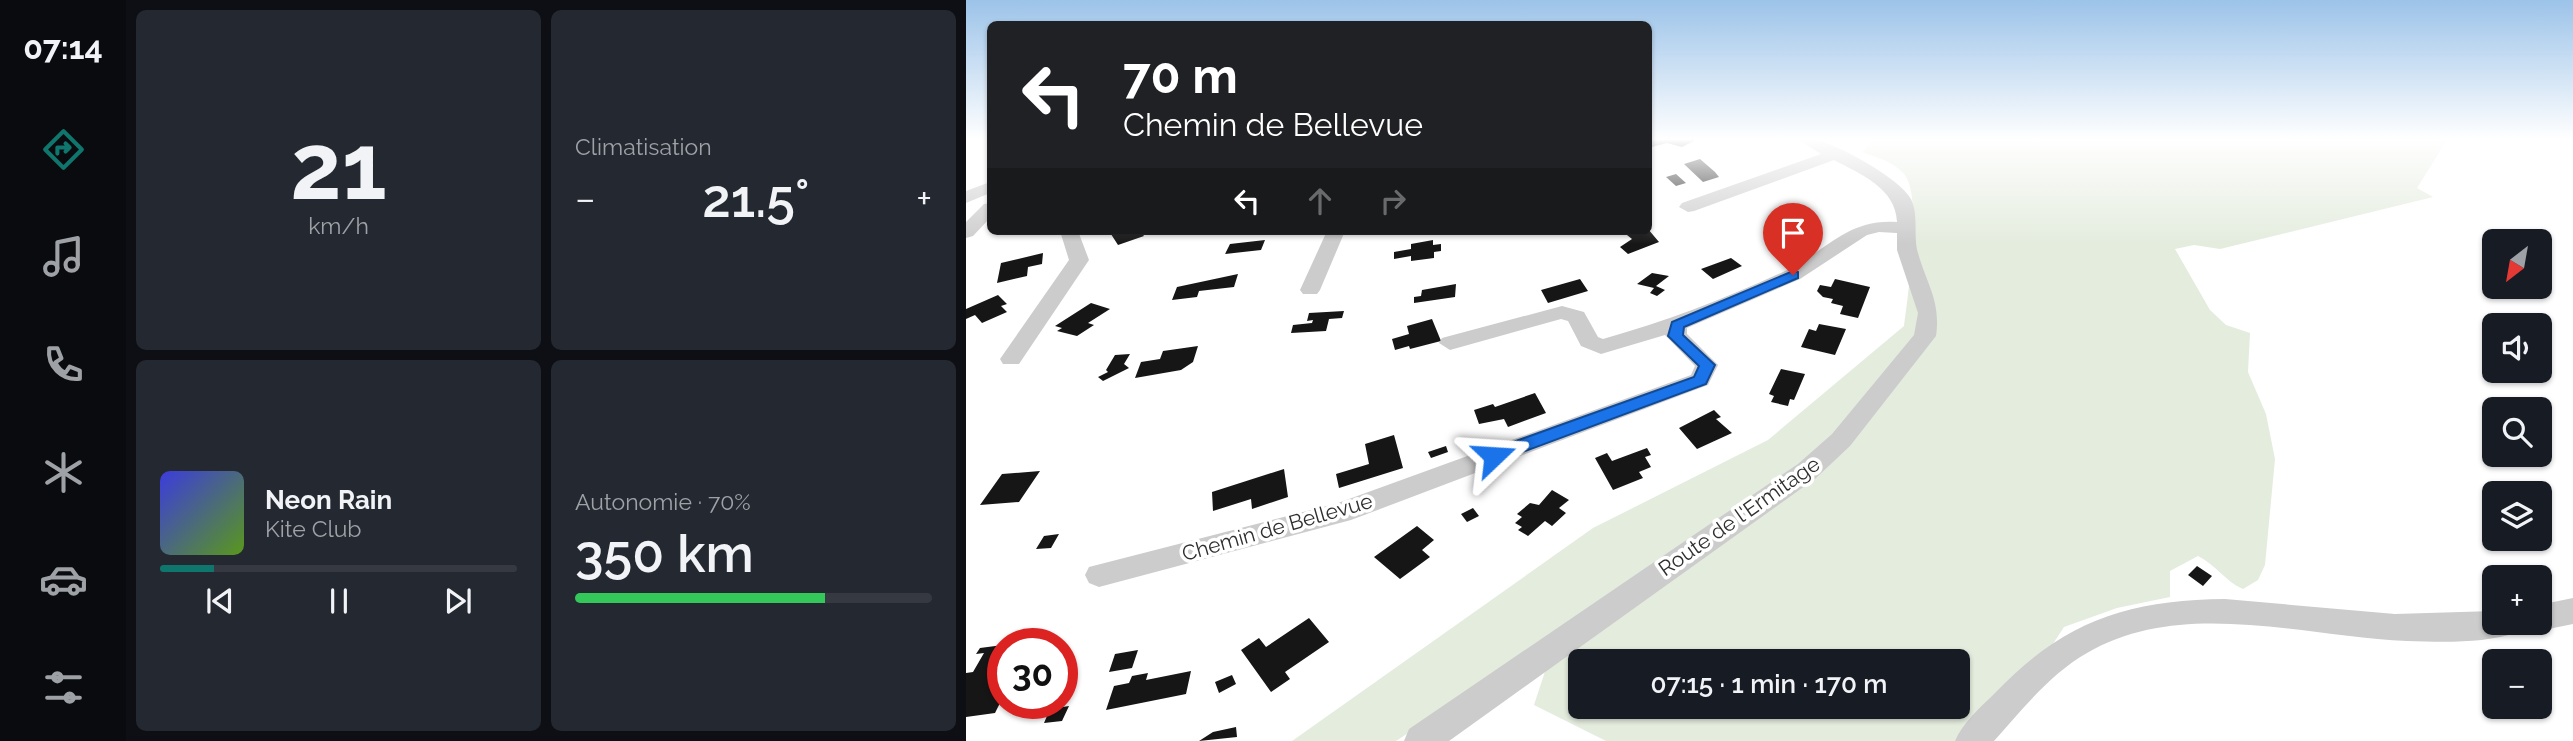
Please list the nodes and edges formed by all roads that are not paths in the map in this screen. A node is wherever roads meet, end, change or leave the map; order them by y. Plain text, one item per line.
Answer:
1 (1760, 175) edge
2 (1873, 175) edge
3 (987, 188) edge
4 (966, 198) edge
5 (1689, 203) dead end
6 (987, 211) edge
7 (1905, 228) junction
8 (966, 232) edge
9 (1070, 235) edge
10 (1334, 235) edge
11 (1310, 290) dead end
12 (1677, 325) junction
13 (1450, 343) dead end
14 (1011, 359) dead end
15 (1099, 575) dead end
16 (2573, 611) edge
17 (2552, 615) edge
18 (2482, 625) edge
19 (1420, 741) edge
20 (1972, 741) edge

1 - 5 street
2 - 7 street, Route de l'Ermitage
3 - 4 street
6 - 8 street
7 - 12 street
7 - 19 street, Route de l'Ermitage
9 - 14 street
10 - 11 street
12 - 13 street
12 - 15 street, Chemin de Bellevue
16 - 17 street
18 - 20 street

